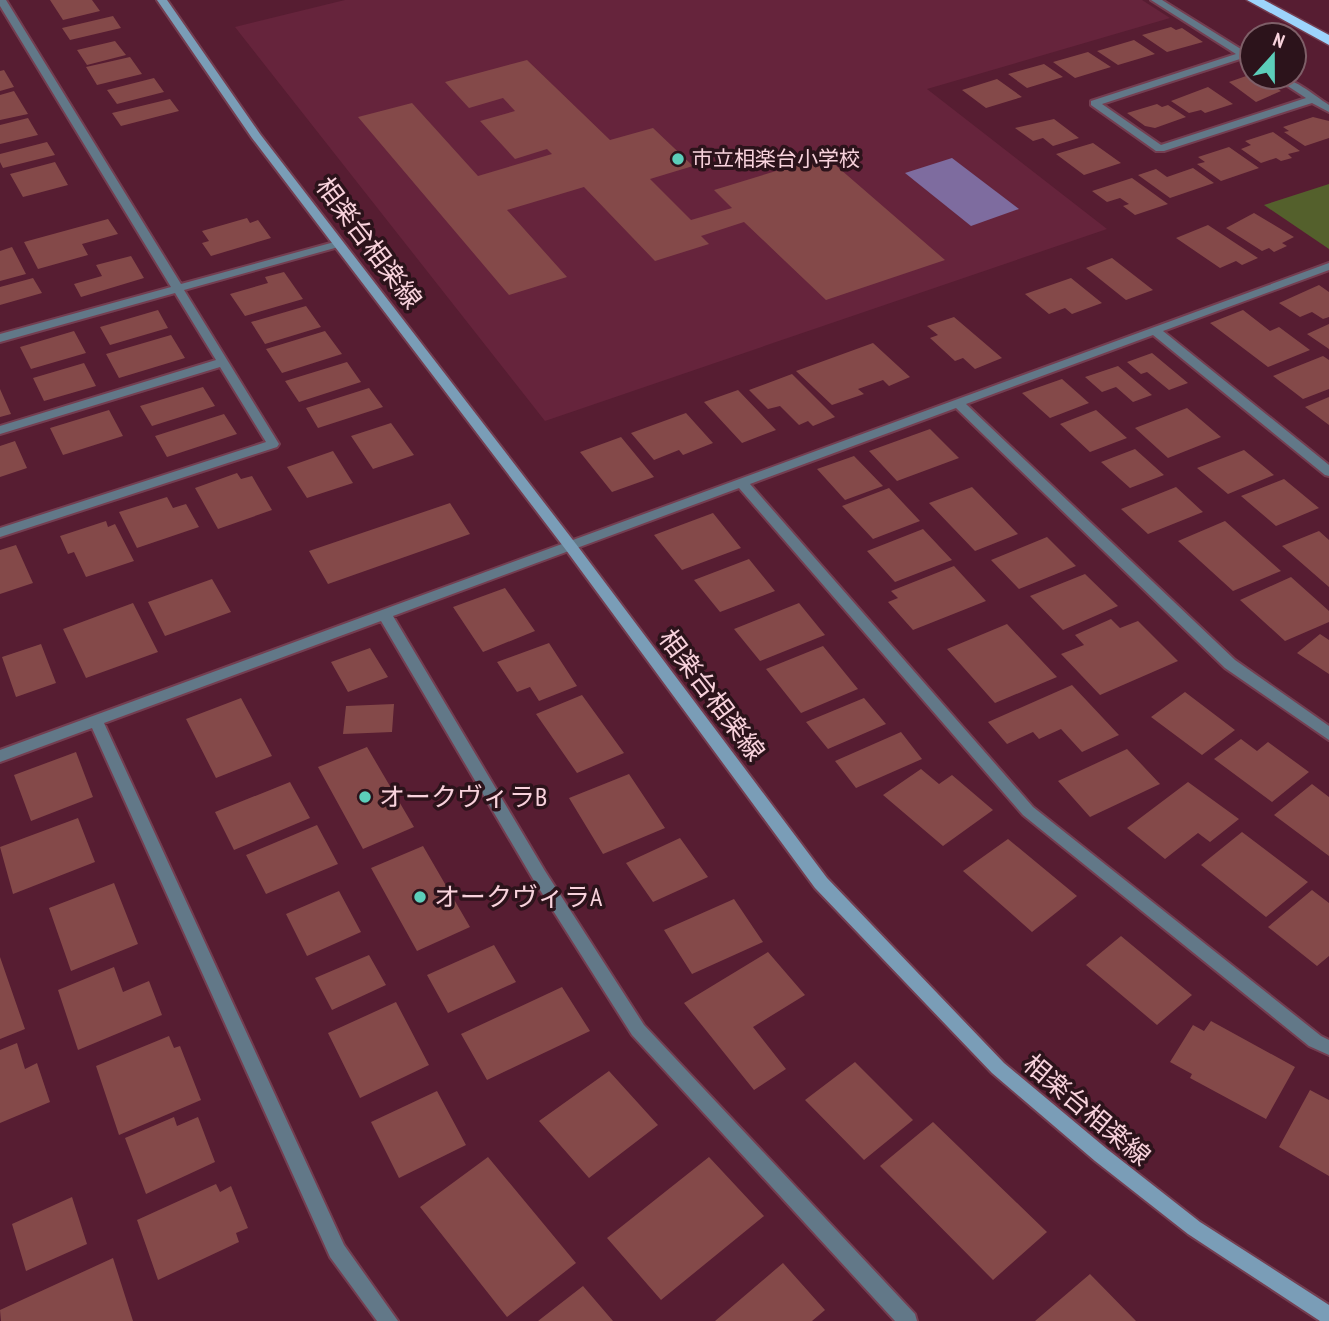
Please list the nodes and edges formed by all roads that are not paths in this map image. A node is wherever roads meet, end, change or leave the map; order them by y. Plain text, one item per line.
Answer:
1 (1, 0) edge
2 (162, 0) edge
3 (1156, 0) edge
4 (1254, 0) edge
5 (1329, 41) edge
6 (1238, 51) edge
7 (1238, 60) edge
8 (1301, 91) edge
9 (1314, 99) junction
10 (1329, 109) edge
11 (338, 244) junction
12 (1329, 266) edge
13 (179, 290) junction
14 (1154, 330) junction
15 (0, 338) edge
16 (223, 362) junction
17 (957, 402) junction
18 (0, 430) edge
19 (1329, 472) edge
20 (743, 484) junction
21 (0, 533) edge
22 (571, 547) junction
23 (385, 615) junction
24 (96, 721) junction
25 (1329, 734) edge
26 (0, 756) edge
27 (1329, 1048) edge
28 (1329, 1316) edge
29 (389, 1321) edge
30 (908, 1321) edge

1 - 13 street
2 - 11 main road, 相楽台相楽線
3 - 6 street
4 - 5 highway
7 - 9 street
8 - 9 street
9 - 10 street
11 - 13 street
11 - 22 main road, 相楽台相楽線
12 - 14 street
13 - 15 street
13 - 16 street
14 - 17 street
14 - 19 street
16 - 18 street
16 - 21 street
17 - 20 street
17 - 25 street
20 - 22 street
20 - 27 street
22 - 23 street
22 - 28 main road, 相楽台相楽線
23 - 24 street
23 - 30 street
24 - 26 street
24 - 29 street

